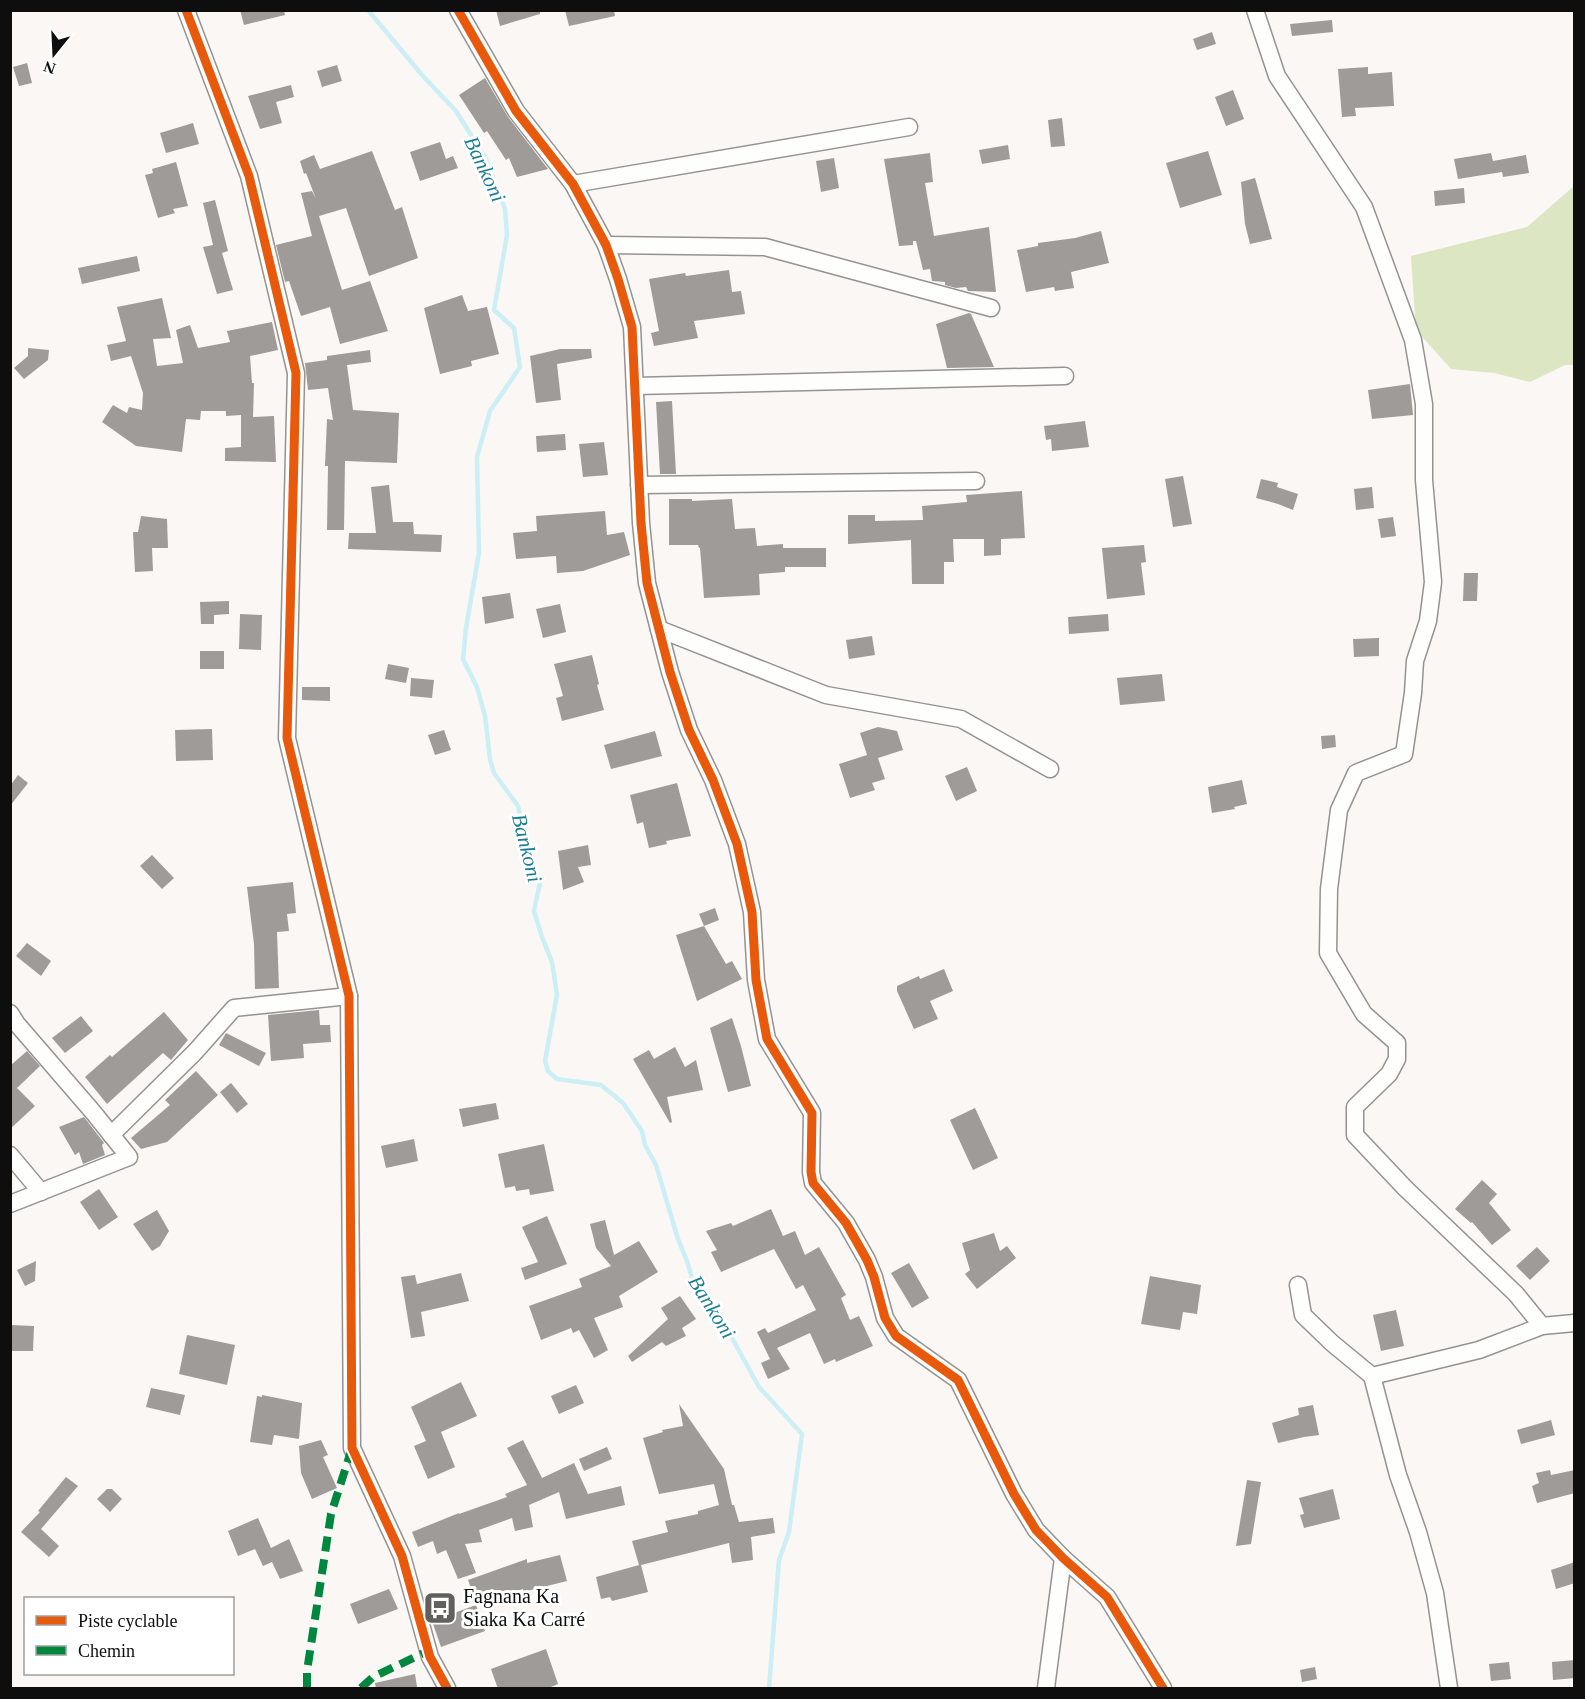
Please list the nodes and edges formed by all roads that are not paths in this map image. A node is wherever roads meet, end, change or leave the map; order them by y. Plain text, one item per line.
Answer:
1 (186, 10) edge
2 (458, 10) edge
3 (1255, 10) edge
4 (909, 127) dead end
5 (573, 184) junction
6 (606, 244) junction
7 (991, 308) dead end
8 (1065, 376) dead end
9 (635, 386) junction
10 (976, 481) dead end
11 (639, 485) junction
12 (659, 629) junction
13 (1050, 769) dead end
14 (349, 996) junction
15 (10, 1013) edge
16 (111, 1135) junction
17 (10, 1155) edge
18 (41, 1192) junction
19 (10, 1204) edge
20 (1298, 1285) dead end
21 (1575, 1323) edge
22 (1542, 1326) junction
23 (1372, 1376) junction
24 (1063, 1558) junction
25 (447, 1689) edge
26 (1047, 1689) edge
27 (1163, 1689) edge
28 (1449, 1689) edge

1 - 14 street
2 - 5 street
3 - 22 street
4 - 5 street
5 - 6 street
6 - 7 street
6 - 9 street
8 - 9 street
9 - 11 street
10 - 11 street
11 - 12 street
12 - 13 street
12 - 24 street
14 - 16 street
14 - 25 street
15 - 16 street
16 - 18 street
17 - 18 street
18 - 19 street
20 - 23 street
21 - 22 street
22 - 23 street
23 - 28 street
24 - 26 street
24 - 27 street

